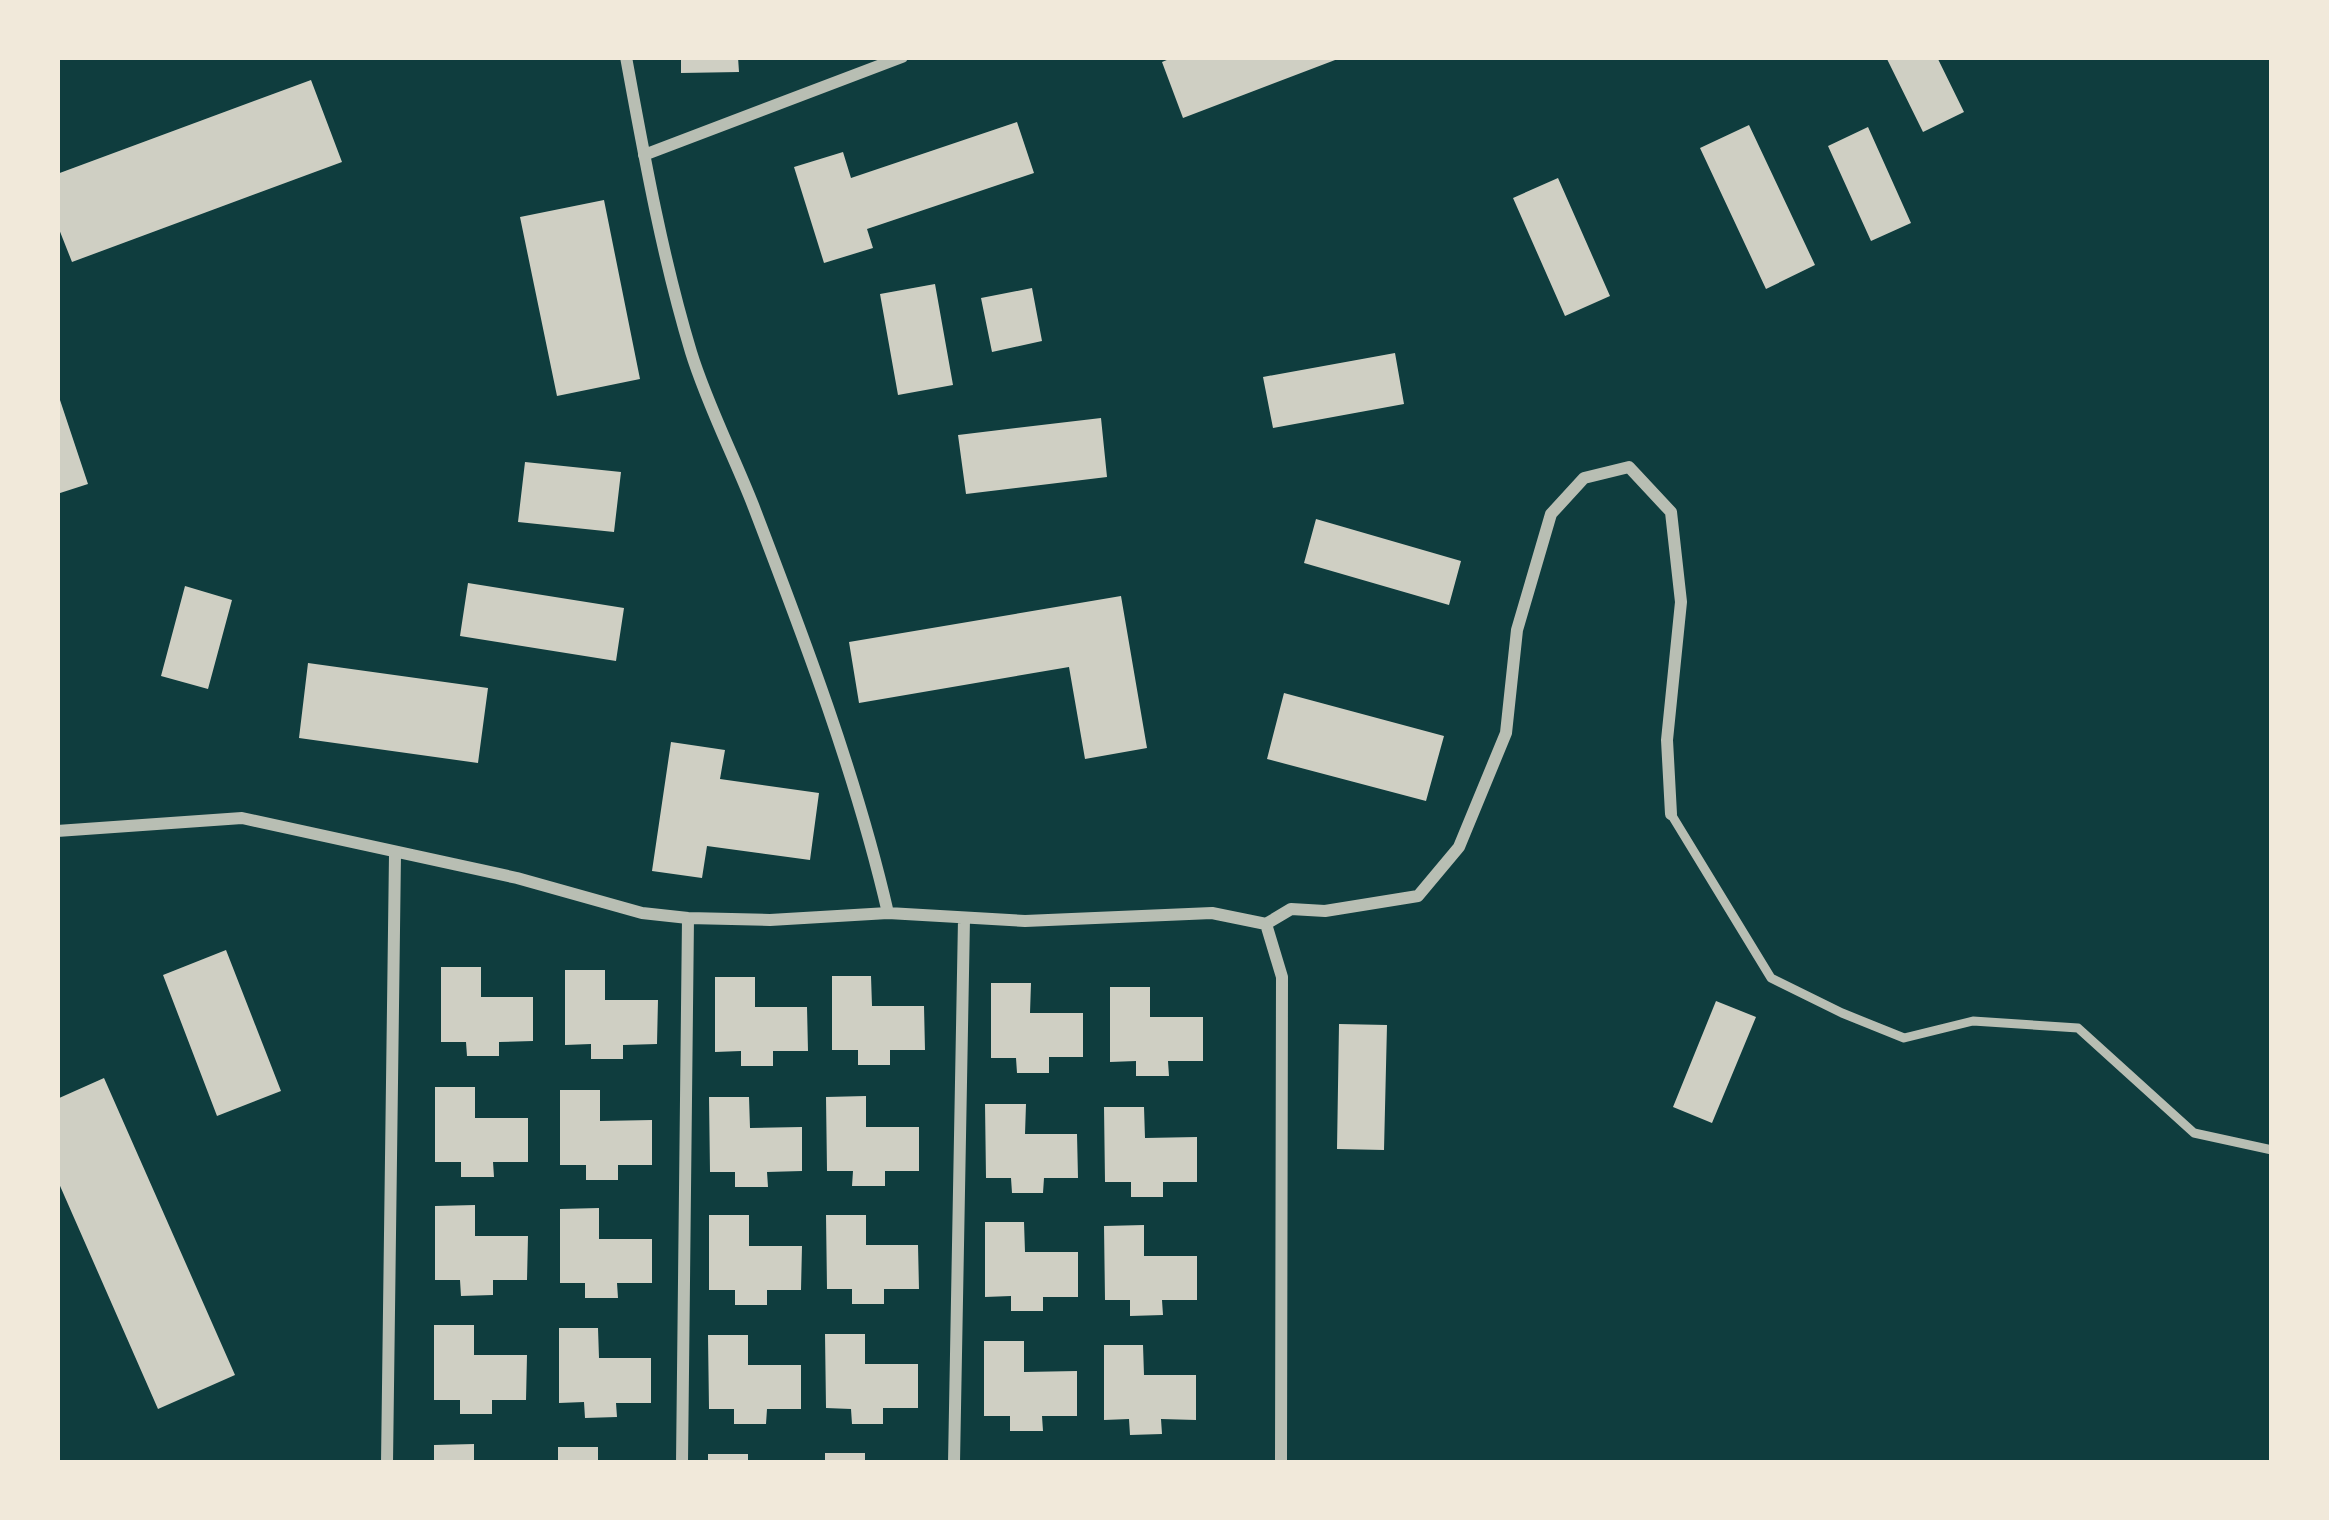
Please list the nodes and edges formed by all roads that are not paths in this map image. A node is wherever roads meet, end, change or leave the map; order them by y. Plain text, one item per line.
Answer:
1 (626, 57) edge
2 (902, 57) edge
3 (644, 154) junction
4 (1671, 814) joint
5 (57, 831) edge
6 (395, 854) junction
7 (888, 913) junction
8 (688, 918) junction
9 (964, 919) junction
10 (1266, 924) junction
11 (2272, 1150) edge
12 (387, 1463) edge
13 (682, 1463) edge
14 (954, 1463) edge
15 (1281, 1463) edge

1 - 3 street
2 - 3 street
3 - 7 street
4 - 10 street
4 - 11 lane
5 - 6 street
6 - 8 street
6 - 12 street
7 - 8 street
7 - 9 street
8 - 13 street
9 - 10 street
9 - 14 street
10 - 15 street

